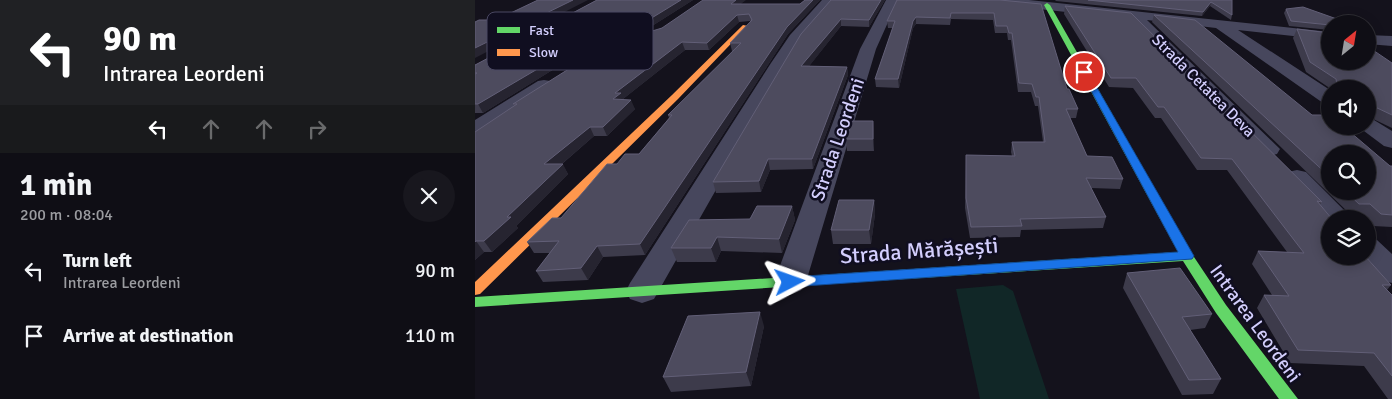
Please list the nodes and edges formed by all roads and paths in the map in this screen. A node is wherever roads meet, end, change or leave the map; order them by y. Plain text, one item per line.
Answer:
1 (829, 0) edge
2 (892, 0) edge
3 (995, 0) edge
4 (1047, 5) junction
5 (1140, 9) junction
6 (1217, 23) junction
7 (745, 26) edge
8 (1321, 35) edge
9 (1376, 40) edge
10 (1392, 41) edge
11 (555, 78) edge
12 (1321, 93) edge
13 (475, 129) edge
14 (1376, 130) edge
15 (1392, 141) edge
16 (1330, 210) edge
17 (1187, 256) junction
18 (1376, 256) edge
19 (1392, 272) edge
20 (790, 282) junction
21 (475, 290) edge
22 (642, 291) junction
23 (475, 302) edge
24 (1289, 399) edge

1 - 22 street
2 - 20 street, Strada Leordeni
3 - 4 street
4 - 5 street
4 - 17 street, Intrarea Leordeni
5 - 6 street
5 - 16 street, Strada Cetatea Deva
6 - 8 street
6 - 12 street
7 - 21 street
9 - 10 street
11 - 13 street
14 - 15 street
17 - 20 street, Strada Mărășești
17 - 24 street, Intrarea Leordeni
18 - 19 street
20 - 22 street, Strada Mărășești
22 - 23 street, Strada Mărășești

